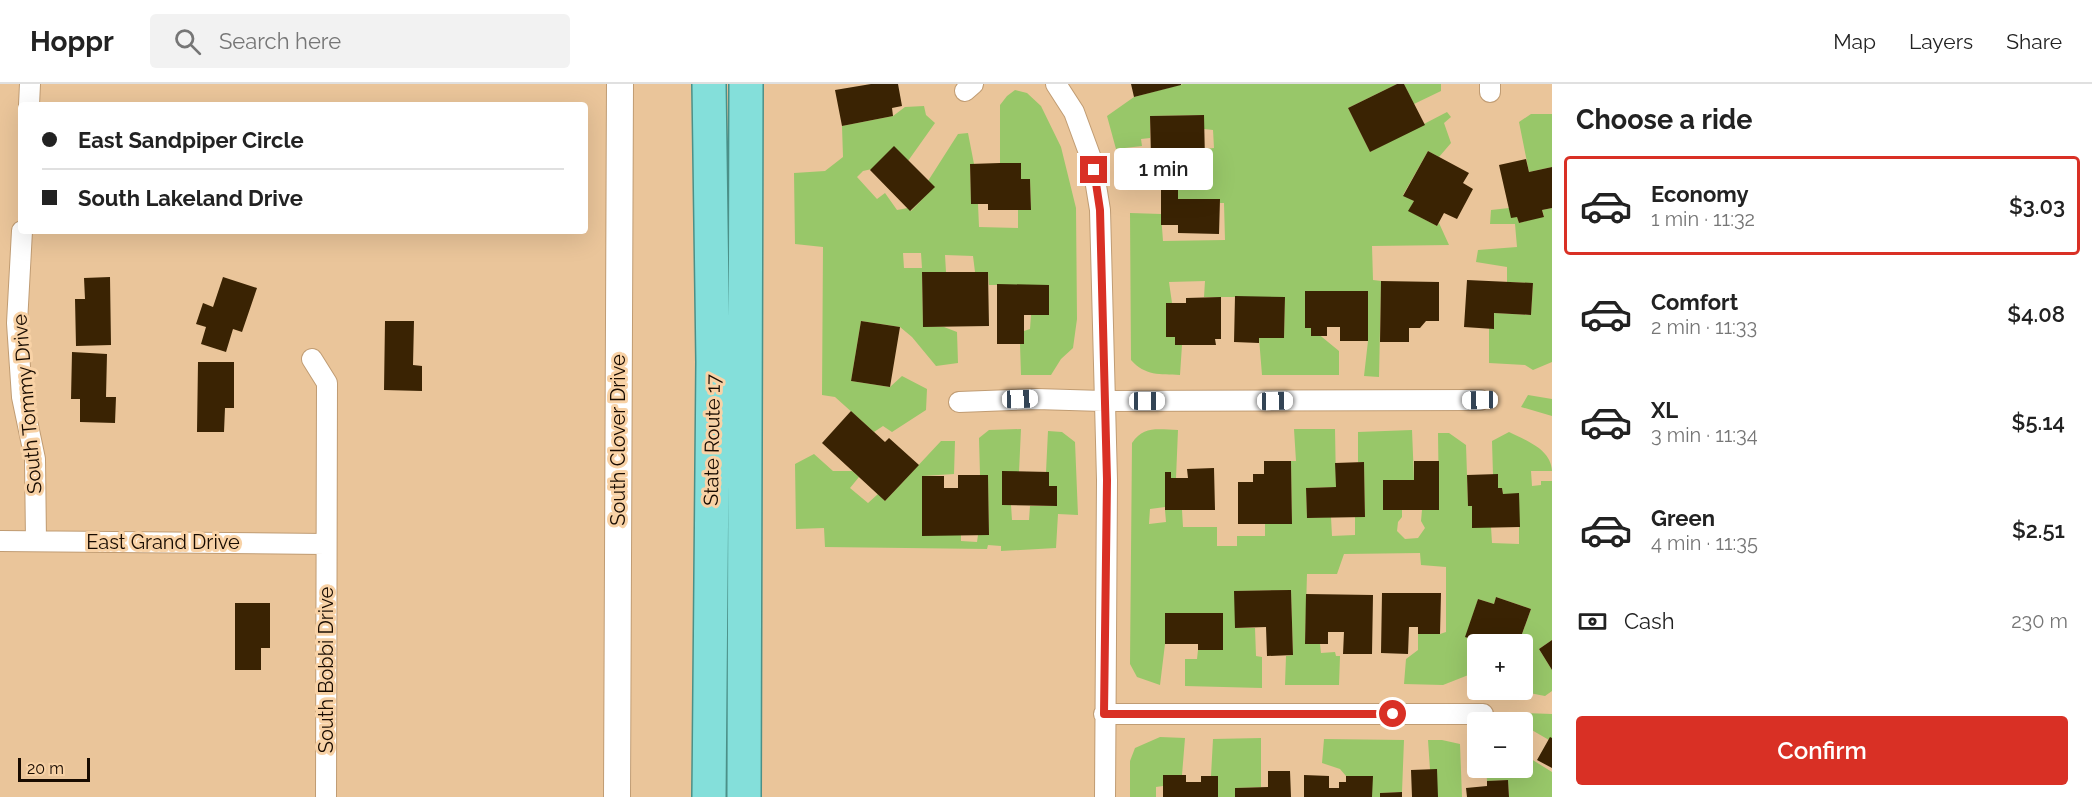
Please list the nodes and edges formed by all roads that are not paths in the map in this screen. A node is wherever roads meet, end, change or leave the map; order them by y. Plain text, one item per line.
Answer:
1 (30, 84) edge
2 (620, 84) edge
3 (709, 84) edge
4 (746, 84) edge
5 (1056, 84) edge
6 (29, 102) edge
7 (22, 234) edge
8 (9, 322) edge
9 (312, 359) dead end
10 (1480, 400) dead end
11 (1103, 401) junction
12 (959, 402) dead end
13 (0, 541) edge
14 (36, 541) junction
15 (325, 544) junction
16 (1104, 714) junction
17 (1467, 714) edge
18 (326, 797) edge
19 (617, 797) edge
20 (709, 797) edge
21 (744, 797) edge
22 (1105, 797) edge

1 - 6 street
2 - 19 street, South Clover Drive
3 - 20 highway, State Route 17
4 - 21 highway, State Route 17
5 - 11 street
7 - 8 street, South Tommy Drive
8 - 14 street, South Tommy Drive
9 - 15 street, South Bobbi Drive
10 - 11 street
11 - 12 street
11 - 16 street
13 - 14 street, East Grand Drive
14 - 15 street, East Grand Drive
15 - 18 street, South Bobbi Drive
16 - 17 street
16 - 22 street

